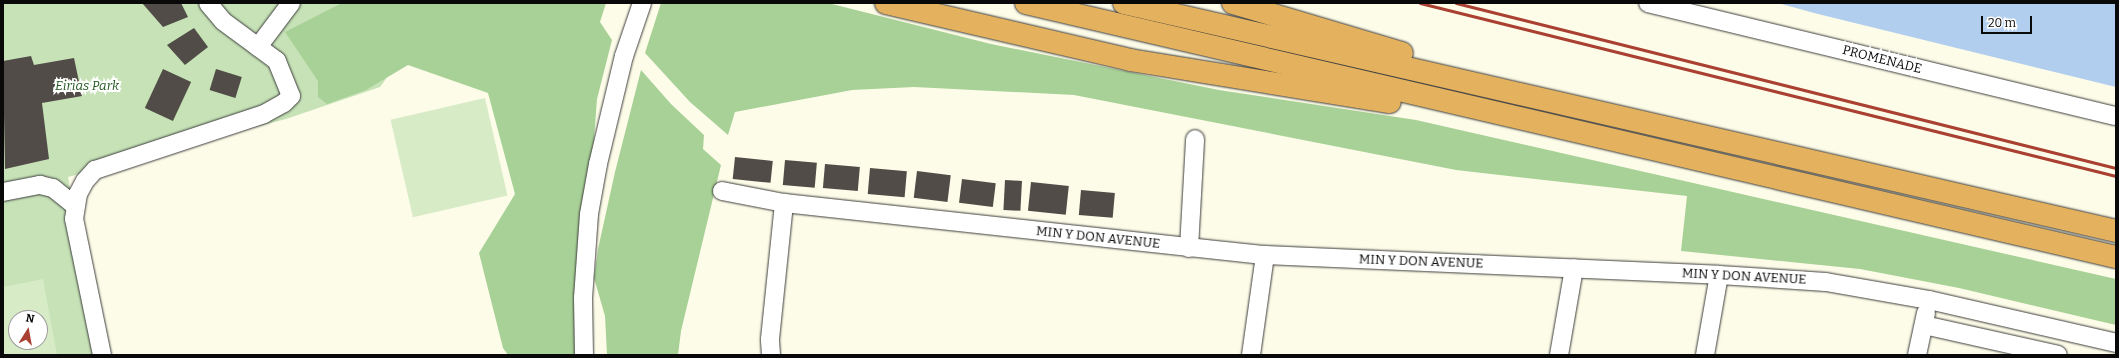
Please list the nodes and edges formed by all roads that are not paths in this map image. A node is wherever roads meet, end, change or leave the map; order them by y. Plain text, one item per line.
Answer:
1 (208, 3) edge
2 (291, 3) edge
3 (642, 3) edge
4 (886, 3) edge
5 (1026, 3) edge
6 (1124, 3) edge
7 (1233, 3) edge
8 (1648, 3) edge
9 (258, 47) junction
10 (1583, 108) junction
11 (2116, 116) edge
12 (1585, 133) junction
13 (1196, 138) dead end
14 (722, 191) dead end
15 (3, 192) edge
16 (784, 203) junction
17 (75, 206) junction
18 (2116, 230) edge
19 (1189, 248) junction
20 (1265, 255) junction
21 (2116, 257) edge
22 (1574, 268) junction
23 (1719, 275) junction
24 (1929, 300) junction
25 (1924, 325) junction
26 (2116, 342) edge
27 (102, 355) edge
28 (584, 355) edge
29 (772, 355) edge
30 (1251, 355) edge
31 (1559, 355) edge
32 (1704, 355) edge
33 (1917, 355) edge
34 (2058, 355) edge

1 - 9 street
2 - 9 street
3 - 28 street
4 - 12 highway
5 - 12 highway
6 - 10 highway
7 - 10 highway
8 - 11 street, PROMENADE
9 - 17 street
10 - 18 highway
12 - 21 highway
13 - 19 street
14 - 16 street, MIN Y DON AVENUE
15 - 17 street
16 - 19 street, MIN Y DON AVENUE
16 - 29 street
17 - 27 street
19 - 20 street, MIN Y DON AVENUE
20 - 22 street, MIN Y DON AVENUE
20 - 30 street
22 - 23 street, MIN Y DON AVENUE
22 - 31 street
23 - 24 street, MIN Y DON AVENUE
23 - 32 street
24 - 25 street
24 - 26 street, MIN Y DON AVENUE
25 - 33 street
25 - 34 street

